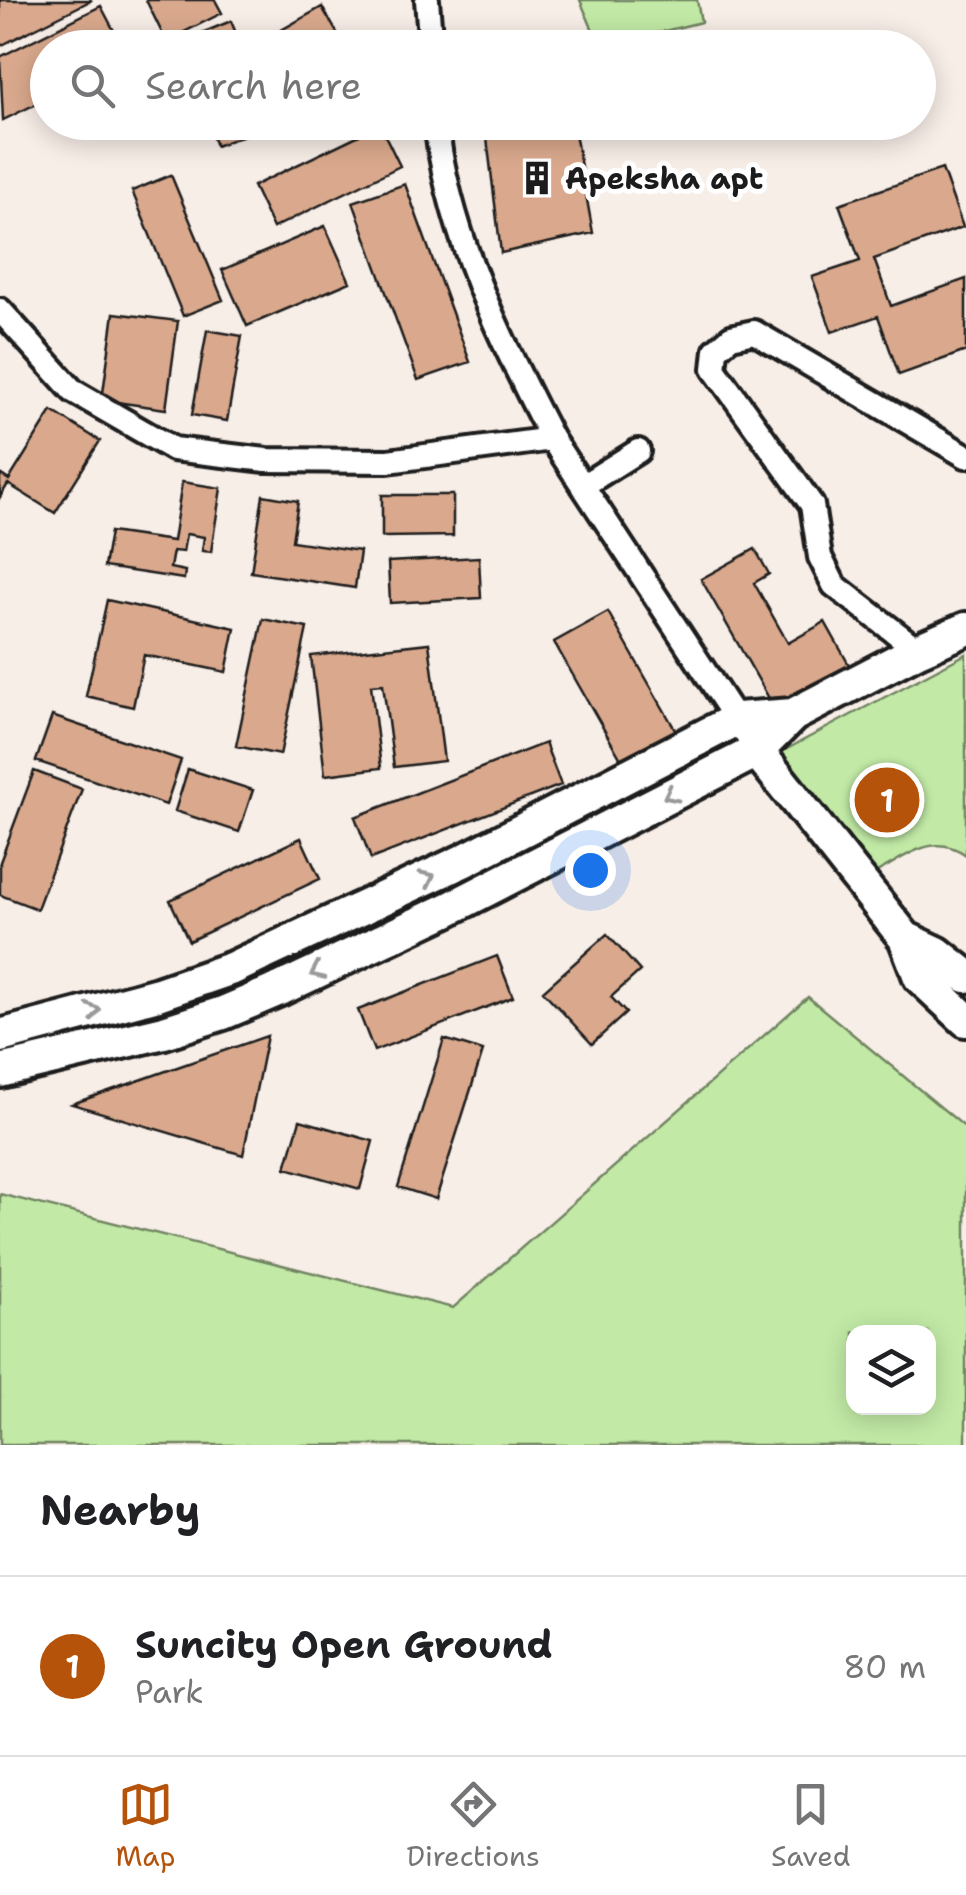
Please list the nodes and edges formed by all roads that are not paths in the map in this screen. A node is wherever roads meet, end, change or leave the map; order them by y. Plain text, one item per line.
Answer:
1 (428, 0) edge
2 (429, 30) edge
3 (439, 140) edge
4 (0, 310) edge
5 (552, 439) junction
6 (638, 451) dead end
7 (966, 456) edge
8 (584, 486) junction
9 (966, 629) edge
10 (918, 650) junction
11 (793, 715) junction
12 (737, 718) junction
13 (757, 751) junction
14 (357, 912) junction
15 (896, 925) junction
16 (373, 945) junction
17 (966, 976) edge
18 (966, 1020) edge
19 (0, 1036) edge
20 (0, 1070) edge

1 - 2 street
3 - 5 street
4 - 5 street
5 - 8 street
6 - 8 street
7 - 10 street
8 - 12 street
9 - 10 street
10 - 11 street
11 - 12 street
11 - 13 street
12 - 13 street
14 -> 12 street
13 - 15 street
13 -> 16 street
14 - 16 street
19 -> 14 street
15 - 17 street
15 - 18 street
16 -> 20 street

